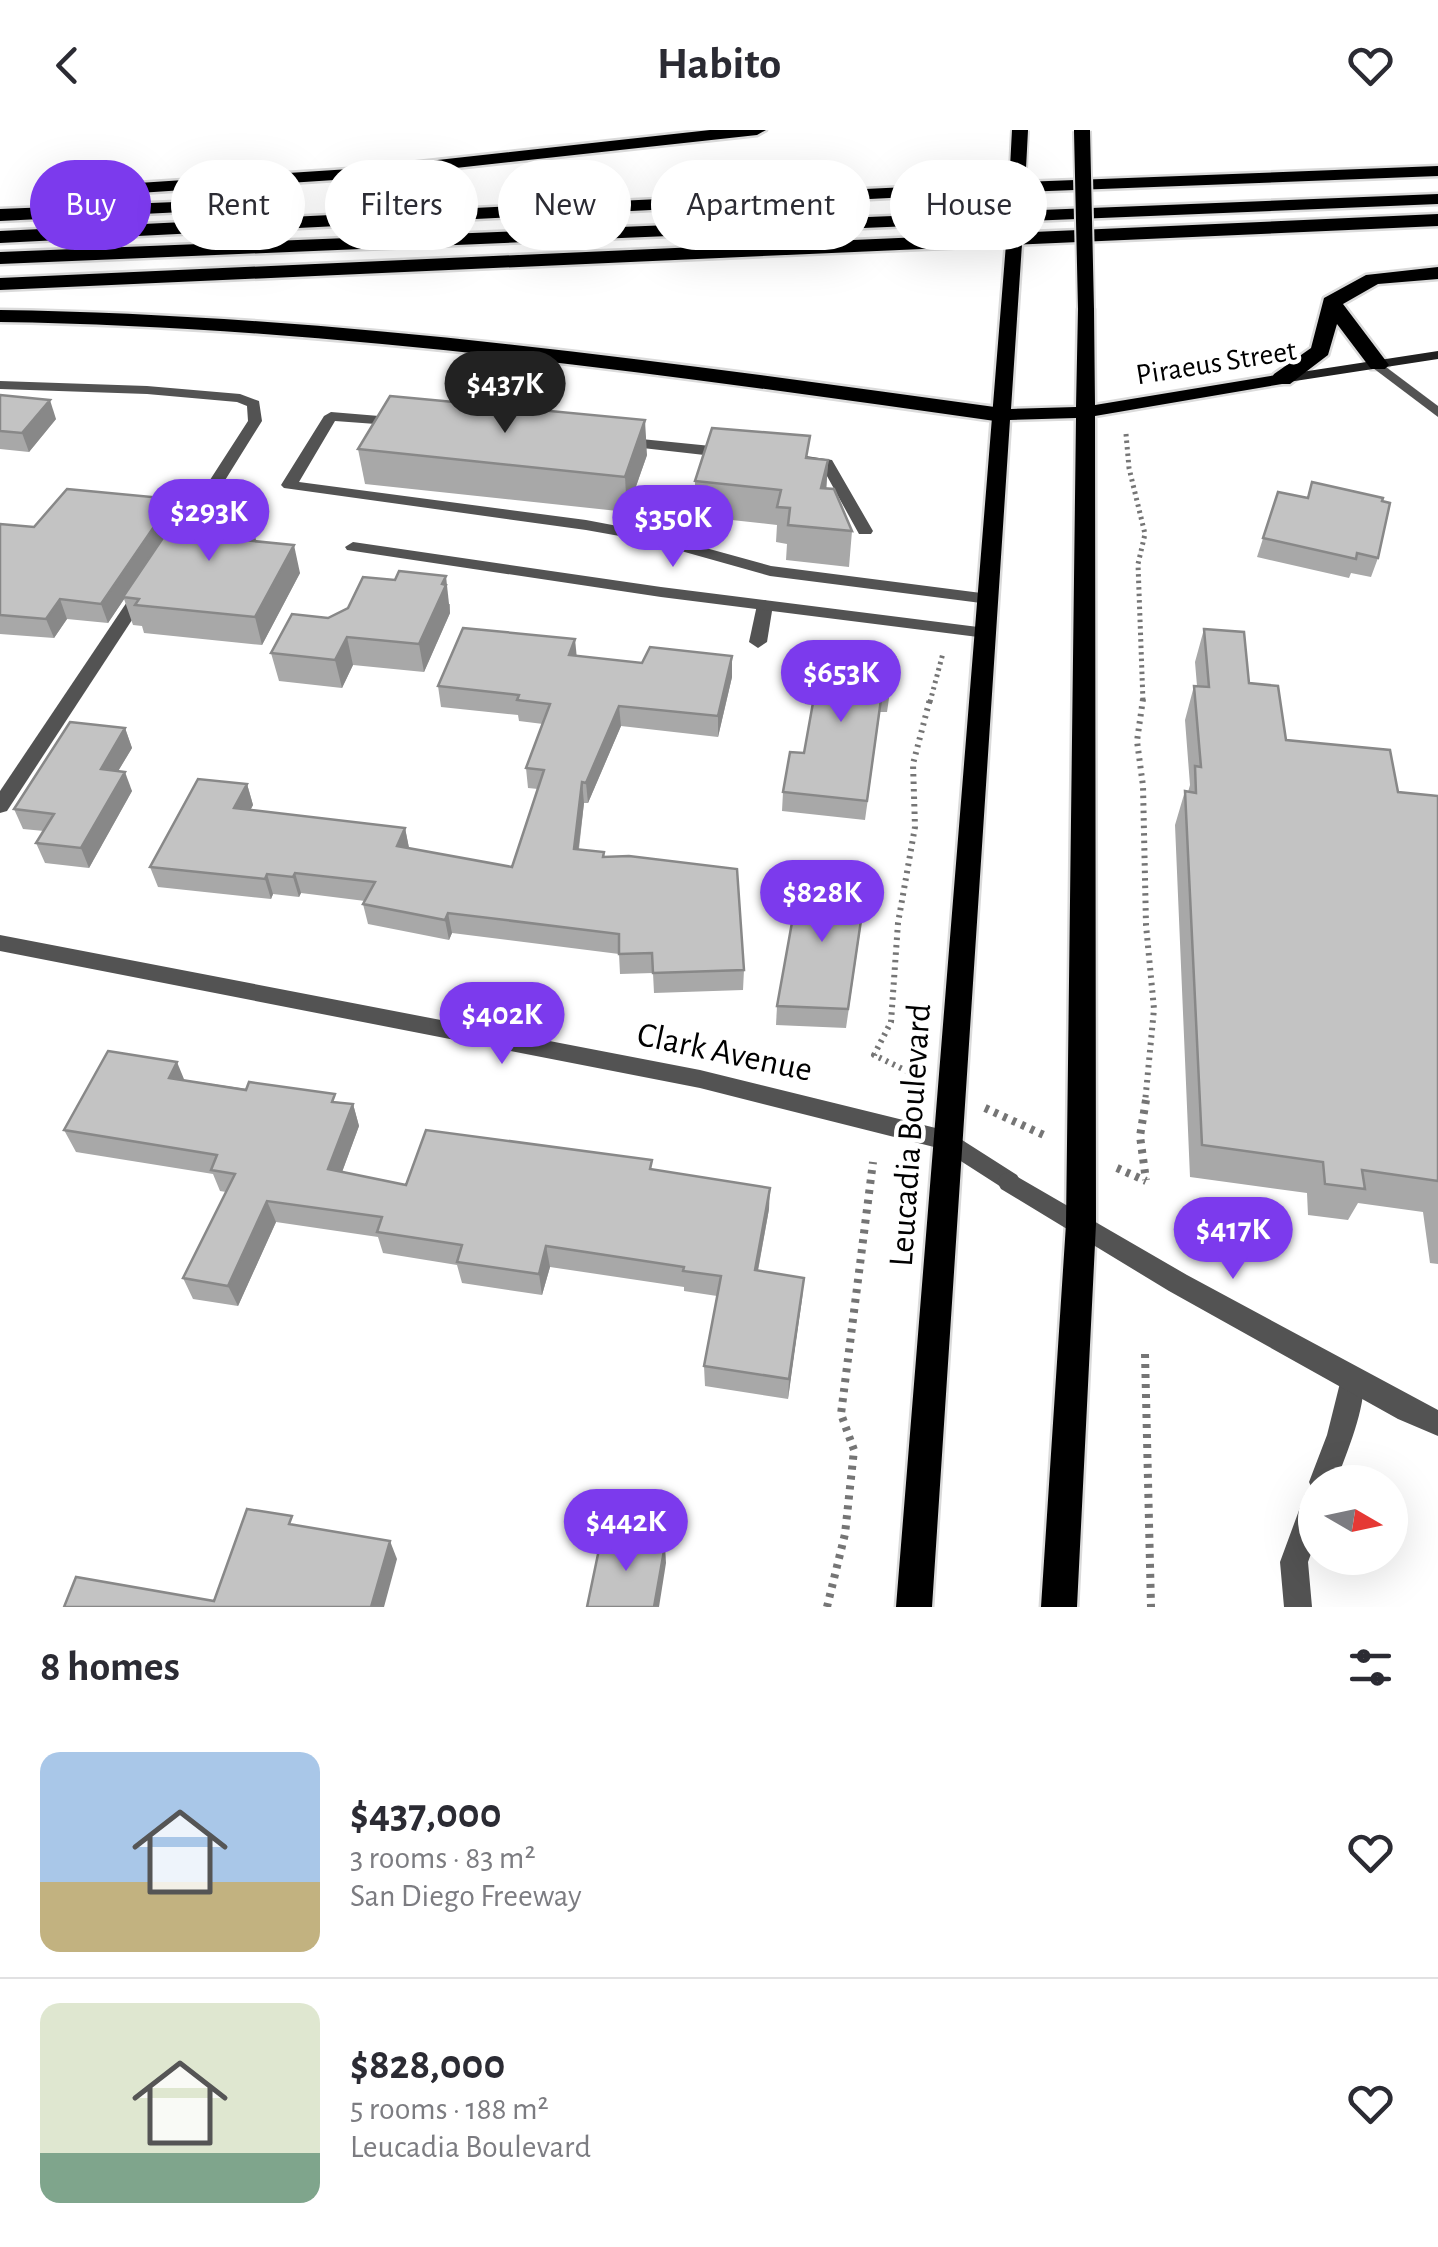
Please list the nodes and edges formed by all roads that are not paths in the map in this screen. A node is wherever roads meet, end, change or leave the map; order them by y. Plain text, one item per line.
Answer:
1 (757, 130) edge
2 (1020, 130) edge
3 (1082, 131) edge
4 (1438, 157) edge
5 (1438, 171) edge
6 (151, 187) edge
7 (1438, 198) edge
8 (0, 215) edge
9 (1438, 220) edge
10 (0, 237) edge
11 (0, 258) edge
12 (1438, 273) edge
13 (0, 284) edge
14 (1330, 302) junction
15 (0, 316) edge
16 (1438, 355) edge
17 (1378, 365) junction
18 (1282, 379) junction
19 (0, 386) edge
20 (1084, 412) junction
21 (1438, 413) edge
22 (1002, 415) junction
23 (420, 424) edge
24 (611, 440) edge
25 (748, 454) edge
26 (788, 459) edge
27 (866, 531) dead end
28 (183, 533) edge
29 (353, 547) dead end
30 (152, 579) edge
31 (989, 599) junction
32 (765, 605) junction
33 (986, 633) junction
34 (758, 642) dead end
35 (0, 806) edge
36 (0, 943) edge
37 (948, 1141) junction
38 (1080, 1224) junction
39 (1352, 1380) junction
40 (1438, 1423) edge
41 (1329, 1465) edge
42 (1298, 1551) edge
43 (914, 1607) edge
44 (1059, 1607) edge
45 (1298, 1607) edge

1 - 6 highway
2 - 22 main road, Leucadia Boulevard, bridge
3 - 20 main road, bridge
4 - 8 highway
5 - 10 highway
7 - 11 highway
9 - 13 highway
12 - 14 highway
14 - 17 highway
14 - 18 highway
15 - 22 highway
16 - 17 main road, Piraeus Street
17 - 18 main road, Piraeus Street
17 - 21 street
18 - 20 main road, Piraeus Street
19 - 28 street
20 - 22 main road, Piraeus Street
20 - 38 main road
22 - 31 main road, Leucadia Boulevard
23 - 31 street
24 - 25 street
26 - 27 street
29 - 32 street
30 - 35 street
31 - 33 main road, Leucadia Boulevard
32 - 33 street
32 - 34 street
33 - 37 main road, Leucadia Boulevard
36 - 37 street, Clark Avenue
37 - 38 street, Clark Avenue
37 - 43 main road, Leucadia Boulevard
38 - 39 street, Clark Avenue
38 - 44 main road
39 - 40 street, Clark Avenue
39 - 41 street
42 - 45 street

